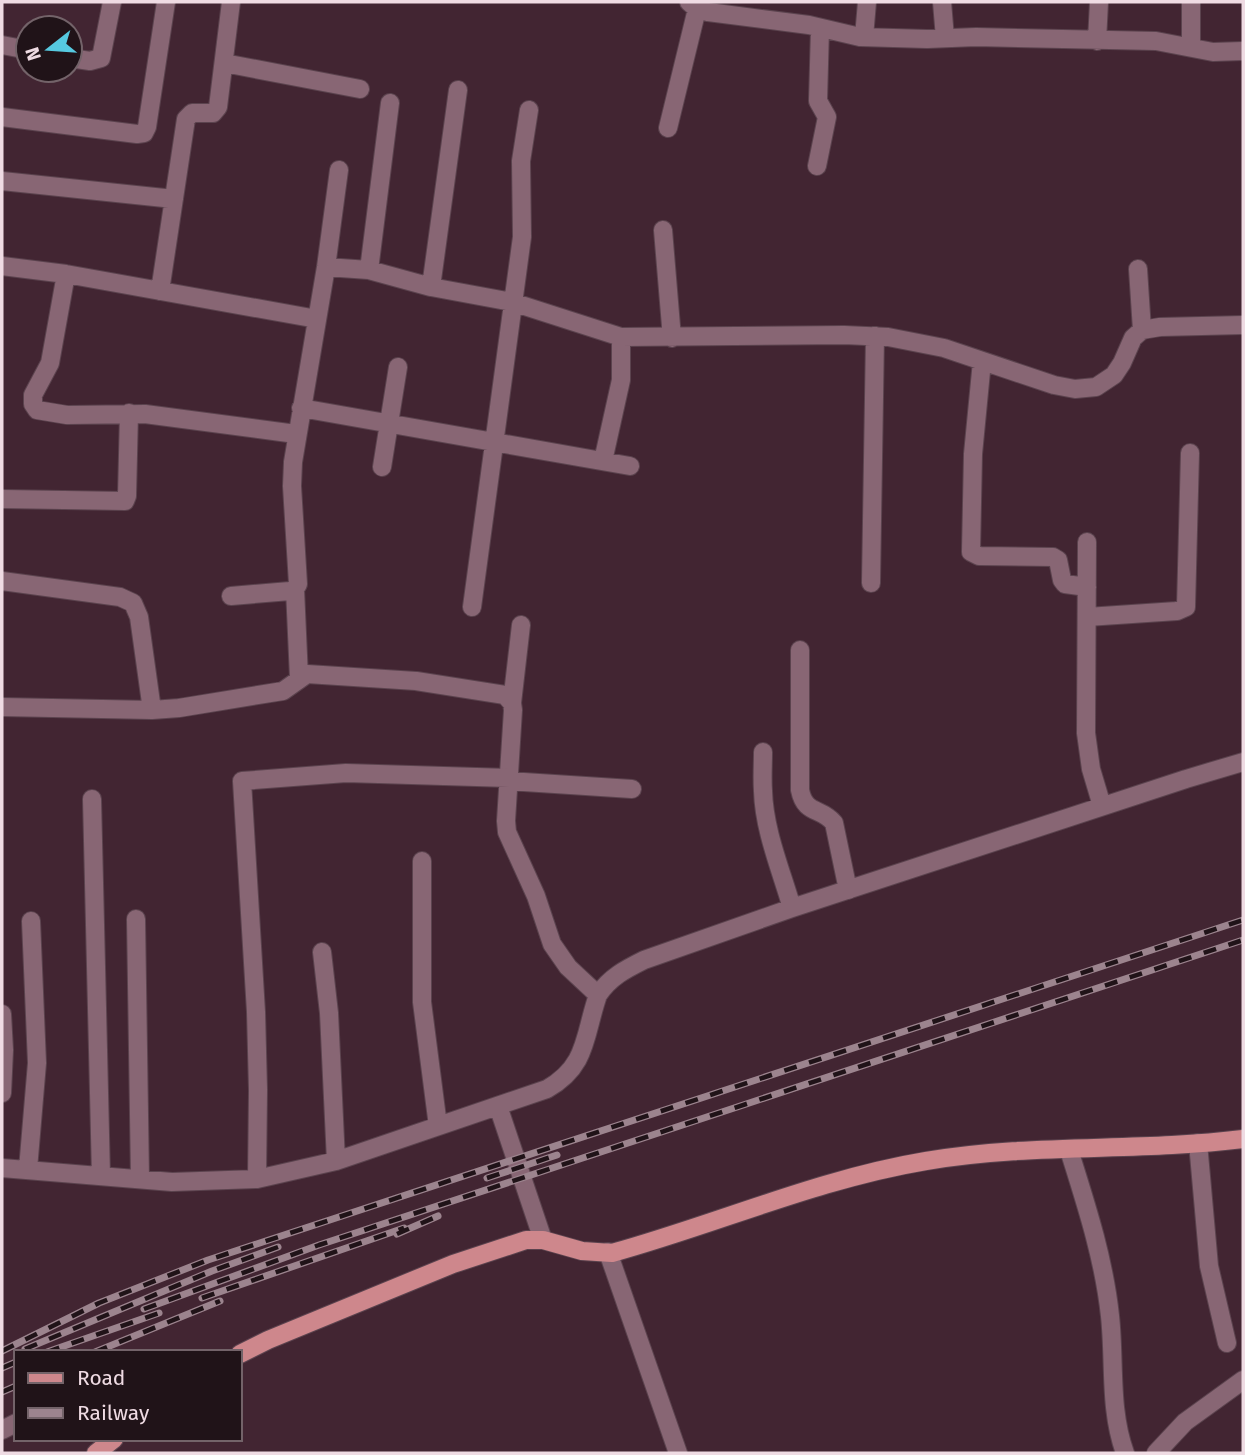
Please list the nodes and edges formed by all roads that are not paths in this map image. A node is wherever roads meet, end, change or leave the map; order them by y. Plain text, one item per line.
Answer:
1 (112, 2) edge
2 (166, 2) edge
3 (231, 2) edge
4 (867, 2) edge
5 (942, 2) edge
6 (1099, 2) edge
7 (1191, 2) edge
8 (693, 5) edge
9 (748, 9) edge
10 (820, 28) junction
11 (864, 37) junction
12 (945, 38) junction
13 (1097, 41) junction
14 (1191, 46) junction
15 (1243, 51) edge
16 (84, 60) edge
17 (224, 63) junction
18 (360, 89) dead end
19 (458, 90) dead end
20 (390, 103) dead end
21 (529, 110) dead end
22 (2, 117) edge
23 (668, 128) dead end
24 (817, 166) dead end
25 (339, 170) dead end
26 (2, 181) edge
27 (174, 199) junction
28 (663, 230) dead end
29 (2, 266) edge
30 (326, 267) junction
31 (369, 270) junction
32 (1138, 270) dead end
33 (66, 274) junction
34 (431, 287) junction
35 (160, 291) junction
36 (512, 302) junction
37 (317, 319) junction
38 (1243, 325) edge
39 (1142, 330) junction
40 (875, 336) junction
41 (621, 337) junction
42 (672, 338) junction
43 (982, 361) junction
44 (398, 367) dead end
45 (301, 408) junction
46 (129, 413) junction
47 (387, 424) junction
48 (296, 434) junction
49 (495, 441) junction
50 (1190, 453) dead end
51 (603, 461) junction
52 (630, 466) dead end
53 (382, 467) dead end
54 (2, 499) edge
55 (1087, 542) dead end
56 (2, 581) edge
57 (871, 583) dead end
58 (1087, 587) junction
59 (295, 589) junction
60 (231, 596) dead end
61 (472, 607) dead end
62 (1087, 617) junction
63 (521, 625) dead end
64 (800, 650) dead end
65 (299, 678) junction
66 (512, 703) junction
67 (2, 707) edge
68 (152, 710) junction
69 (763, 752) dead end
70 (1243, 762) edge
71 (508, 780) junction
72 (632, 789) dead end
73 (92, 799) dead end
74 (1102, 806) junction
75 (422, 862) dead end
76 (848, 890) junction
77 (792, 908) junction
78 (136, 919) dead end
79 (31, 921) dead end
80 (322, 952) dead end
81 (598, 995) junction
82 (2, 1014) edge
83 (2, 1093) edge
84 (498, 1106) junction
85 (438, 1126) junction
86 (1243, 1139) edge
87 (1198, 1143) junction
88 (1069, 1150) junction
89 (336, 1161) junction
90 (2, 1168) edge
91 (28, 1169) junction
92 (101, 1175) junction
93 (140, 1179) junction
94 (257, 1179) junction
95 (543, 1240) junction
96 (608, 1252) junction
97 (1227, 1343) dead end
98 (242, 1353) edge
99 (1243, 1380) edge
100 (111, 1441) edge
101 (96, 1453) edge
102 (678, 1453) edge
103 (1124, 1453) edge
104 (1156, 1453) edge

1 - 16 street
2 - 22 street
3 - 17 street
4 - 11 street
5 - 12 street
6 - 13 street
7 - 14 street
8 - 9 street
8 - 23 street
9 - 10 street
10 - 11 street
10 - 24 street
11 - 12 street
12 - 13 street
13 - 14 street
14 - 15 street
17 - 18 street
17 - 27 street
19 - 34 street
20 - 31 street
21 - 36 street
25 - 30 street
26 - 27 street
27 - 35 street
28 - 42 street
29 - 33 street
30 - 31 street
30 - 37 street
31 - 34 street
32 - 39 street
33 - 35 street
33 - 46 street
34 - 36 street
35 - 37 street
36 - 41 street
36 - 49 street
37 - 45 street
38 - 39 street
39 - 43 street
40 - 42 street
40 - 43 street
40 - 57 street
41 - 42 street
41 - 51 street
43 - 58 street
44 - 47 street
45 - 47 street
45 - 48 street
46 - 48 street
46 - 54 street
47 - 49 street
47 - 53 street
48 - 59 street
49 - 51 street
49 - 61 street
50 - 62 street
51 - 52 street
55 - 58 street
56 - 68 street
58 - 62 street
59 - 60 street
59 - 65 street
62 - 74 street
63 - 66 street
64 - 76 street
65 - 66 street
65 - 68 street
66 - 71 street
67 - 68 street
69 - 77 street
70 - 74 street
71 - 72 street
71 - 81 street
71 - 94 street
73 - 92 street
74 - 76 street
75 - 85 street
76 - 77 street
77 - 81 street
78 - 93 street
79 - 91 street
80 - 89 street
81 - 84 street
82 - 83 street
84 - 85 street
84 - 95 street
85 - 89 street
86 - 87 main road
87 - 88 main road
87 - 97 street
88 - 96 main road
88 - 103 street
89 - 94 street
90 - 91 street
91 - 92 street
92 - 93 street
93 - 94 street
95 - 96 main road
95 - 98 main road
96 - 102 street
99 - 104 street
100 - 101 main road

